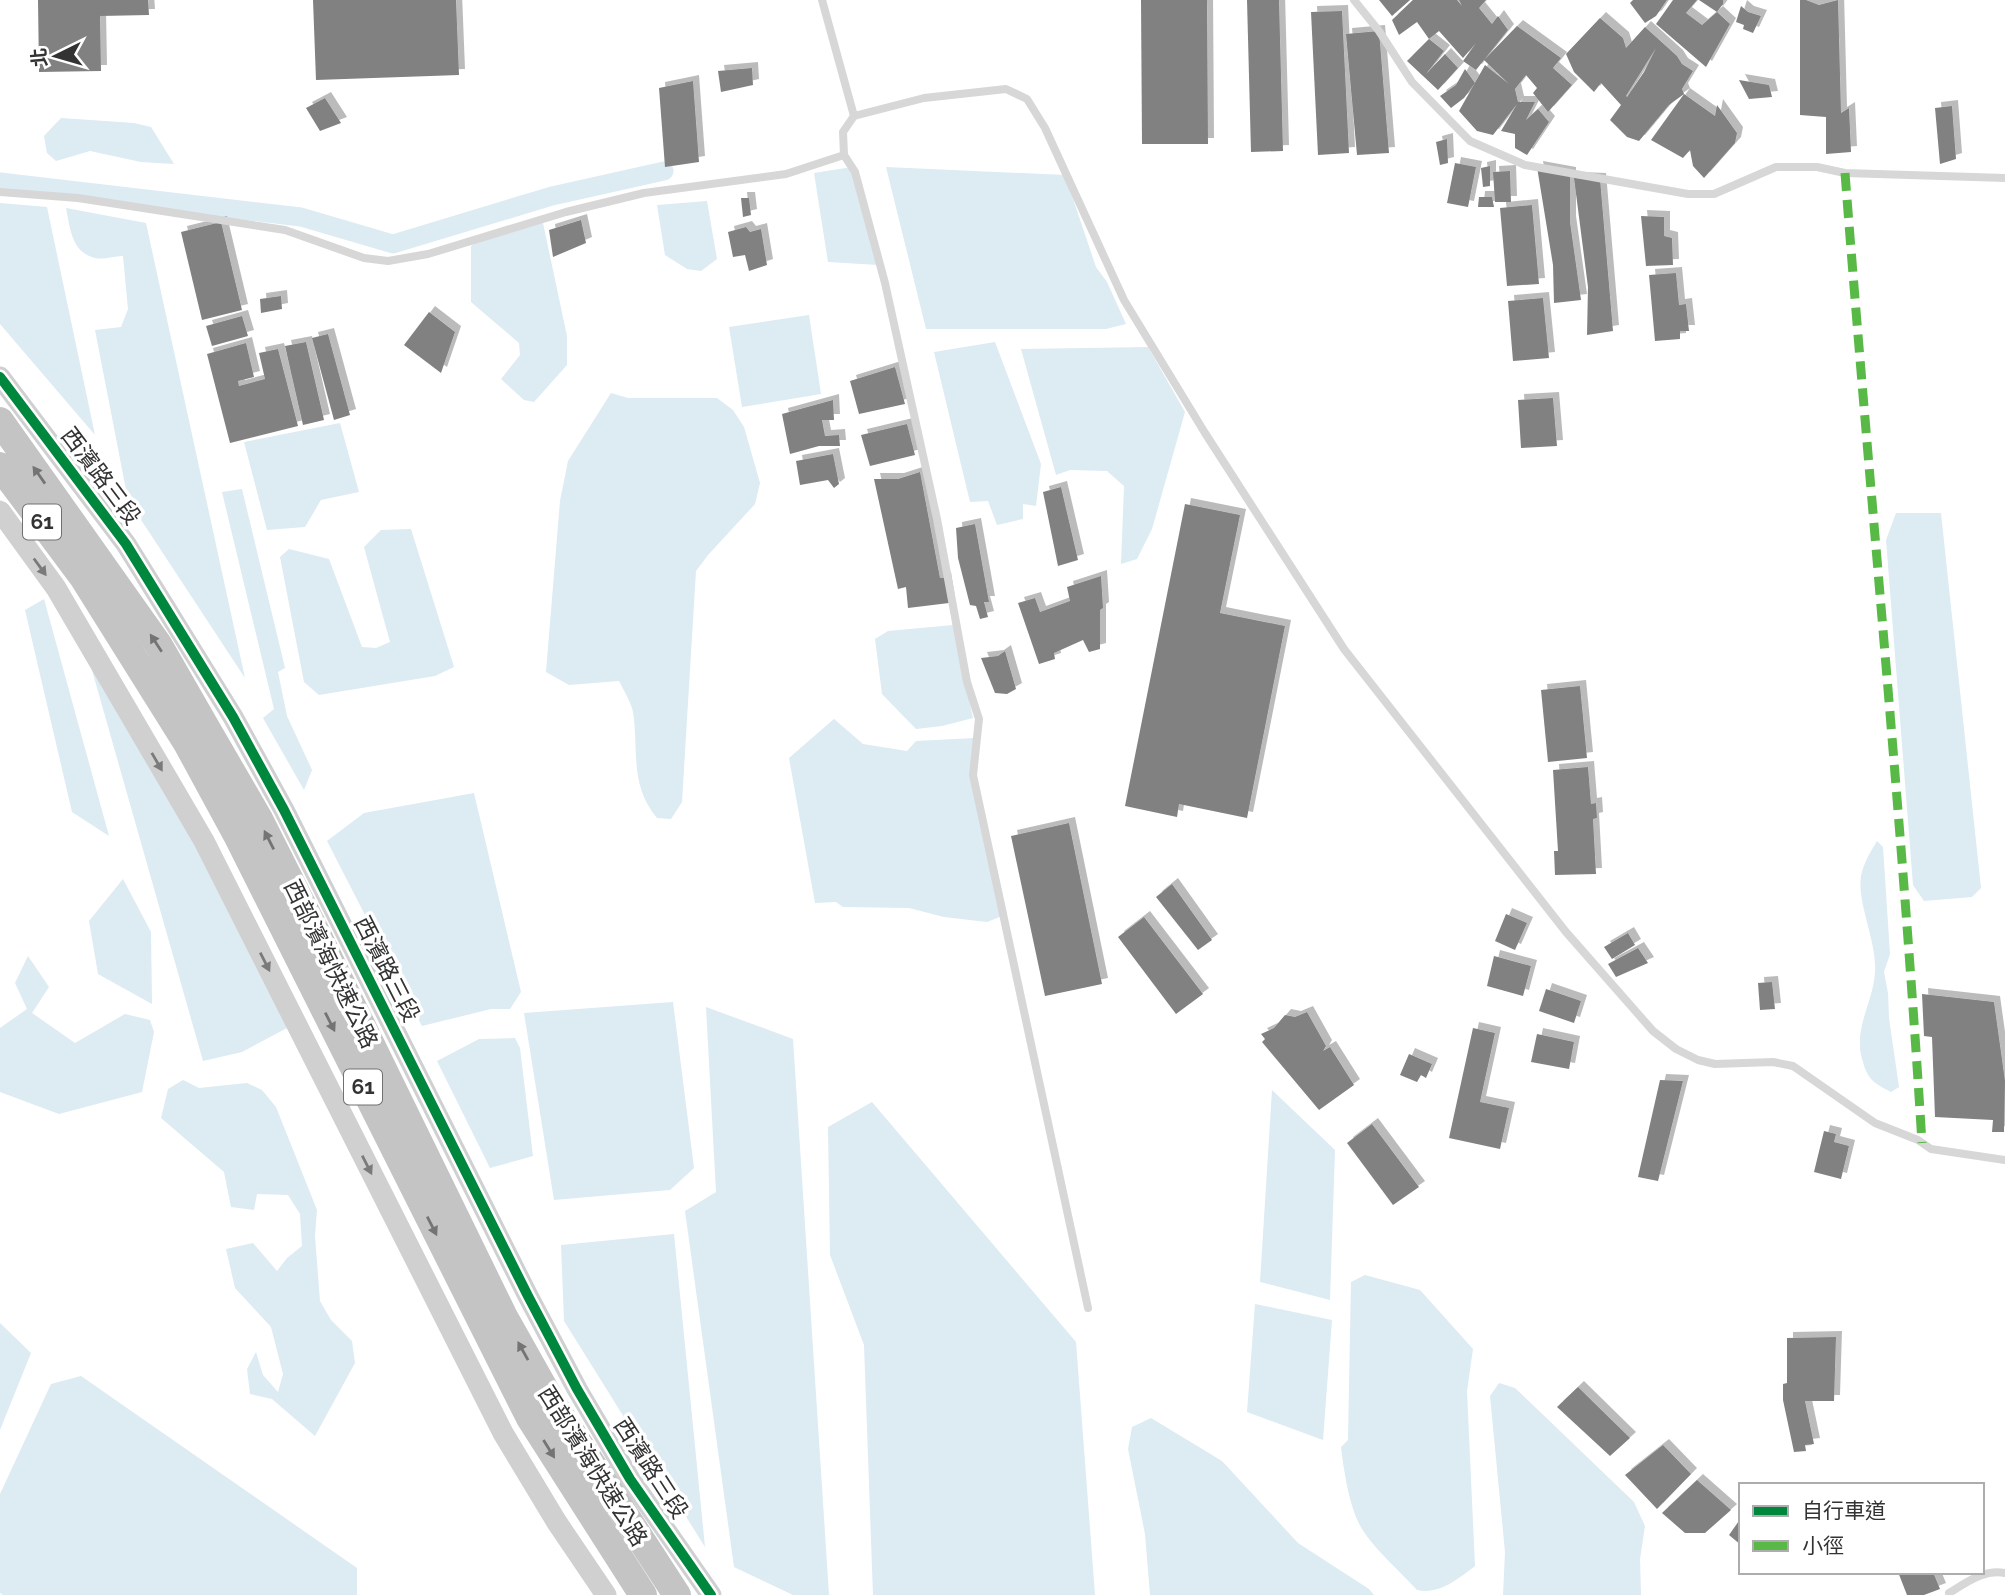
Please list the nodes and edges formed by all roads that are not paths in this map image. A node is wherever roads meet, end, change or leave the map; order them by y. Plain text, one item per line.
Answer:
1 (822, 0) edge
2 (1354, 0) edge
3 (854, 116) junction
4 (844, 155) junction
5 (2005, 178) edge
6 (0, 192) edge
7 (0, 377) edge
8 (0, 421) edge
9 (0, 466) edge
10 (0, 511) edge
11 (95, 574) junction
12 (2005, 1160) edge
13 (1088, 1308) dead end
14 (2005, 1573) edge
15 (1949, 1593) dead end
16 (606, 1595) edge
17 (643, 1595) edge
18 (677, 1595) edge
19 (711, 1595) edge

1 - 3 lane
2 - 5 lane
3 - 4 lane
3 - 12 lane
4 - 6 lane
4 - 13 lane
7 - 19 street, 西濱路三段
11 -> 8 highway, 西部濱海快速公路 / 61
9 - 11 highway, 西部濱海快速公路 / 61
10 -> 16 street
11 -> 17 highway, 西部濱海快速公路 / 61
18 -> 11 highway, 西部濱海快速公路 / 61
14 - 15 lane

